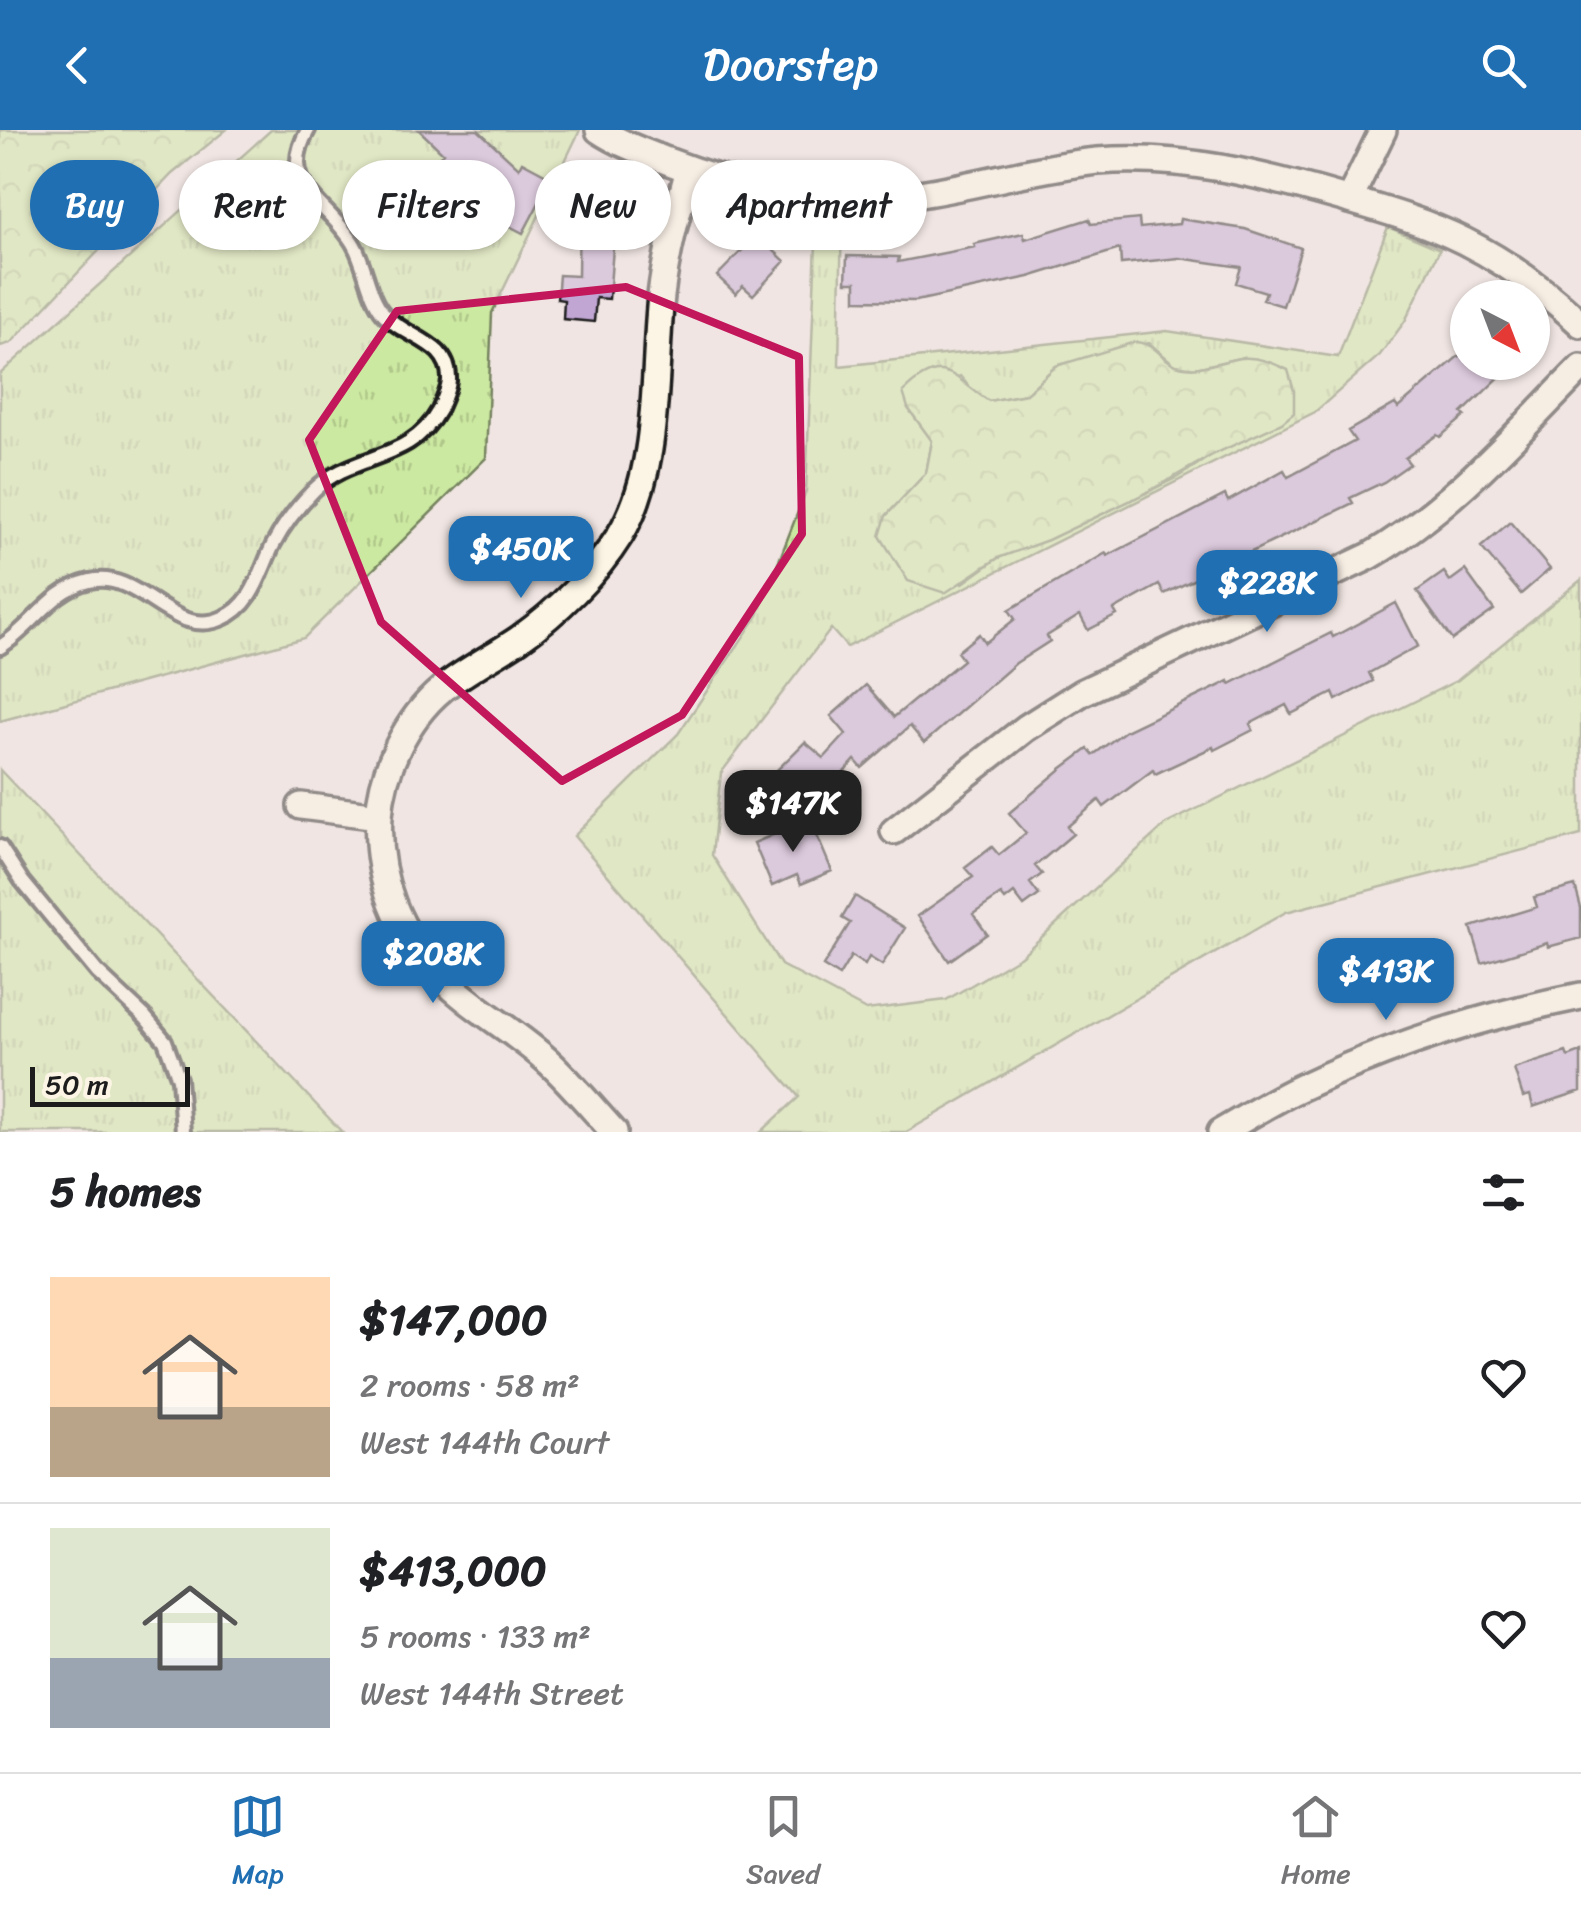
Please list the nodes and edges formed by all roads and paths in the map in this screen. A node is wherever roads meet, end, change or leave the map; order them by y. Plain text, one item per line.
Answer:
1 (308, 130) edge
2 (599, 130) edge
3 (1383, 130) edge
4 (689, 170) junction
5 (1349, 200) junction
6 (1581, 324) edge
7 (1581, 368) edge
8 (0, 647) edge
9 (301, 806) dead end
10 (379, 816) junction
11 (894, 831) dead end
12 (0, 847) edge
13 (1581, 996) edge
14 (183, 1132) edge
15 (614, 1132) edge
16 (1220, 1132) edge

1 - 8 lane
2 - 4 street
3 - 5 street
4 - 5 street
4 - 10 street
5 - 6 street
7 - 11 street
9 - 10 street
10 - 15 street
12 - 14 lane
13 - 16 street

